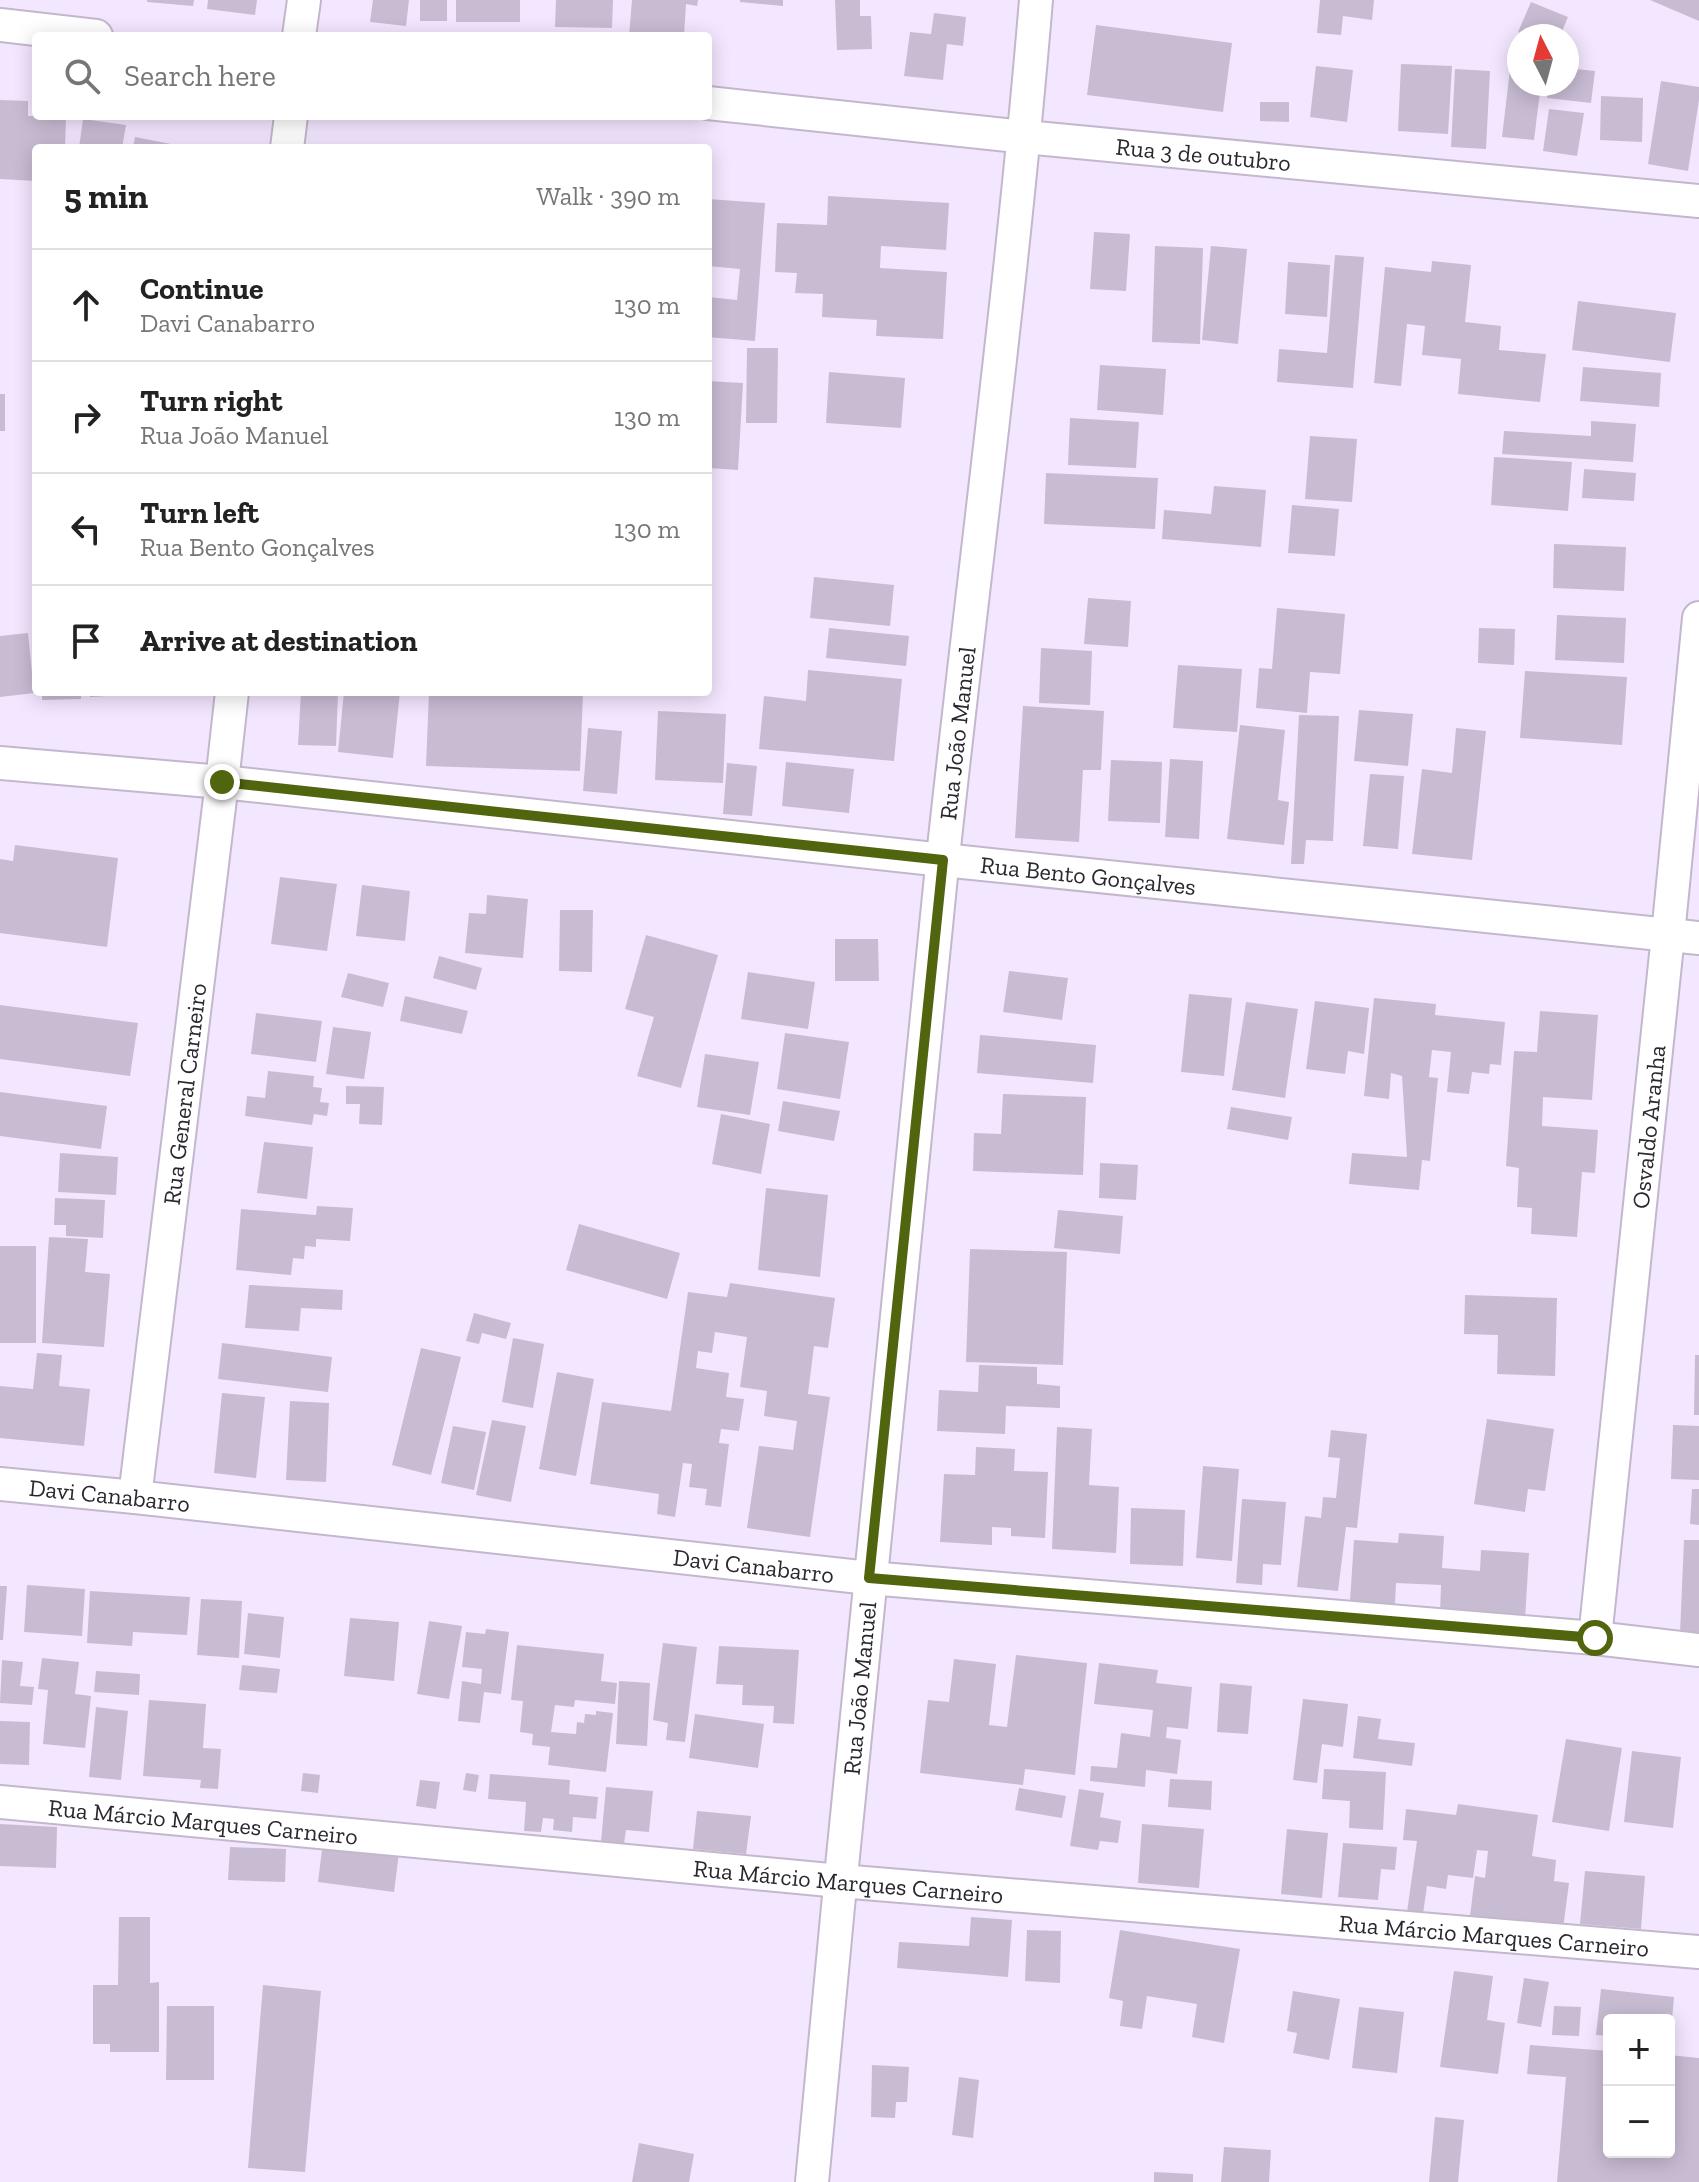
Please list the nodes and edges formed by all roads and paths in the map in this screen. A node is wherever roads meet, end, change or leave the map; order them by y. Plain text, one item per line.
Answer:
1 (304, 0) edge
2 (1036, 0) edge
3 (0, 25) edge
4 (61, 32) edge
5 (300, 32) edge
6 (712, 103) edge
7 (290, 120) edge
8 (1025, 137) junction
9 (288, 144) edge
10 (1699, 201) edge
11 (1699, 618) edge
12 (232, 696) edge
13 (0, 763) edge
14 (222, 782) junction
15 (943, 860) junction
16 (1684, 936) edge
17 (0, 1484) edge
18 (135, 1497) junction
19 (869, 1578) junction
20 (1595, 1638) junction
21 (1699, 1650) edge
22 (0, 1802) edge
23 (840, 1881) junction
24 (1699, 1952) edge
25 (812, 2182) edge

1 - 5 street
2 - 8 street, Rua João Manuel
3 - 4 street
6 - 8 street, Rua 3 de outubro
7 - 9 street
8 - 10 street, Rua 3 de outubro
8 - 15 street, Rua João Manuel
11 - 16 street, Osvaldo Aranha
12 - 14 street, Rua General Carneiro
13 - 14 street, Rua Bento Gonçalves
14 - 15 street, Rua Bento Gonçalves
14 - 18 street, Rua General Carneiro
15 - 16 street, Rua Bento Gonçalves
15 - 19 street, Rua João Manuel
16 - 20 street, Osvaldo Aranha
17 - 18 street, Davi Canabarro
18 - 19 street, Davi Canabarro
19 - 20 street, Davi Canabarro
19 - 23 street, Rua João Manuel
20 - 21 street, Davi Canabarro
22 - 23 street, Rua Márcio Marques Carneiro
23 - 24 street, Rua Márcio Marques Carneiro
23 - 25 street, Rua João Manuel

